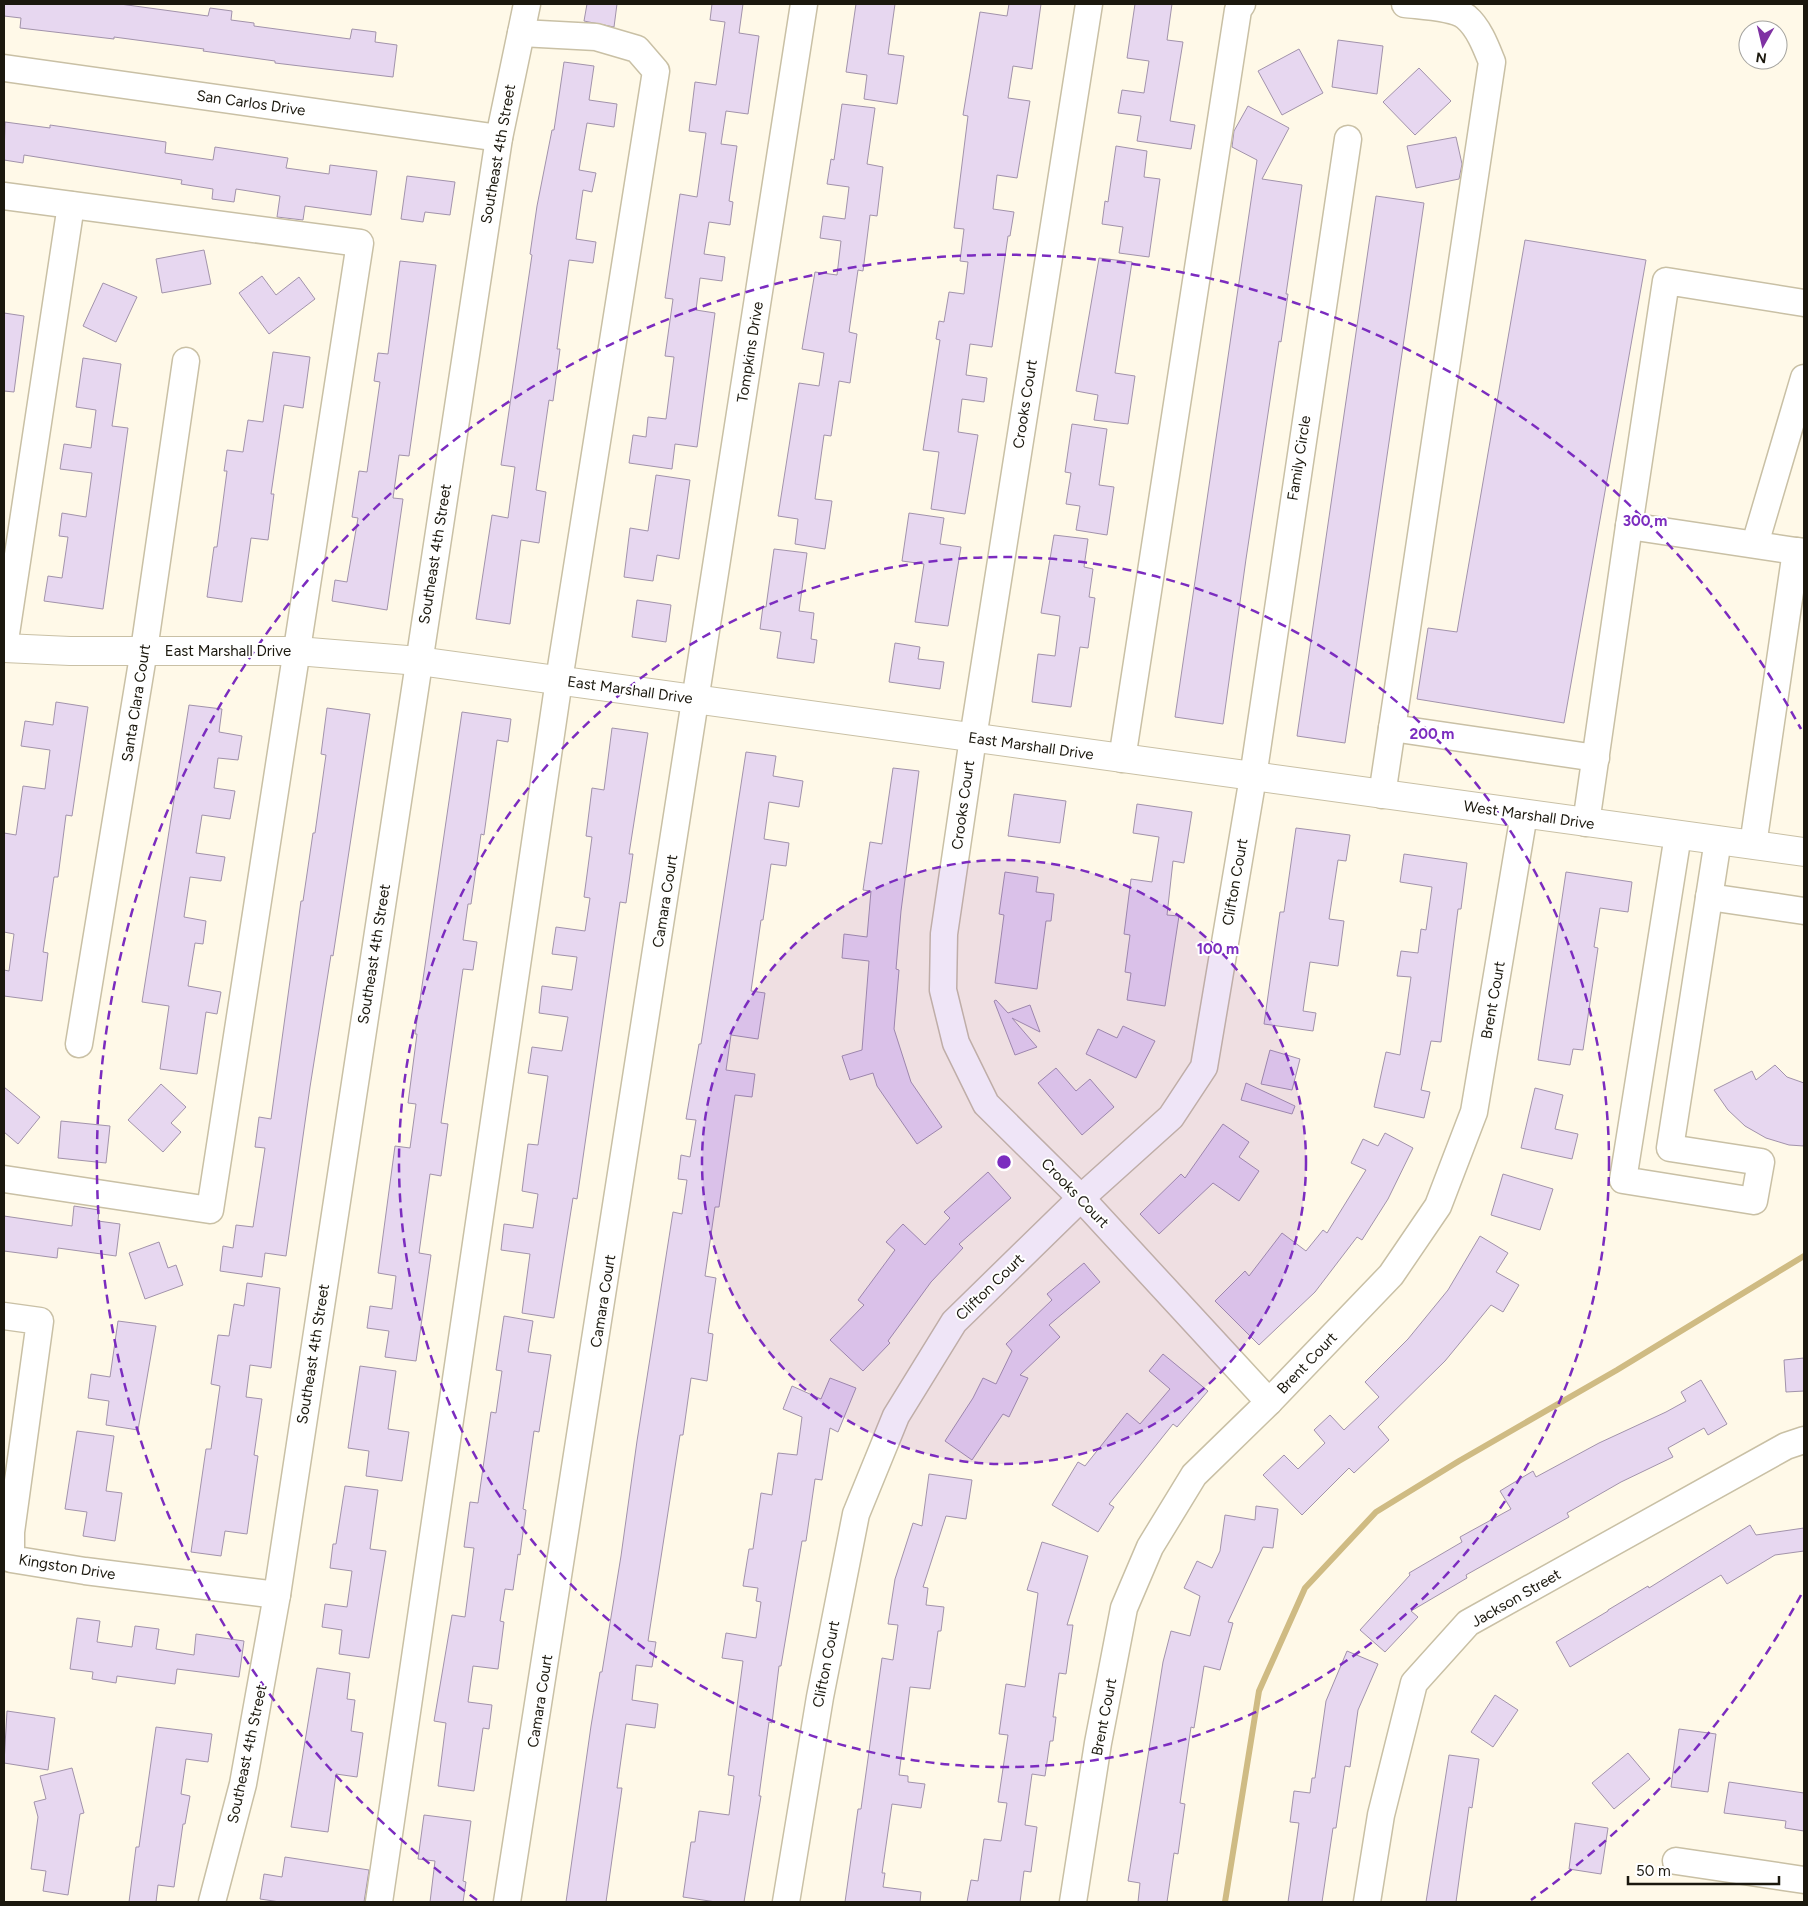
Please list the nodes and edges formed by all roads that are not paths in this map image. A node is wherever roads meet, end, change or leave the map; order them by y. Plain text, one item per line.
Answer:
1 (527, 4) edge
2 (804, 4) edge
3 (1089, 4) edge
4 (1242, 4) edge
5 (1405, 4) edge
6 (521, 33) junction
7 (4, 68) edge
8 (498, 138) junction
9 (1348, 139) dead end
10 (4, 196) edge
11 (71, 205) junction
12 (1804, 303) edge
13 (186, 361) dead end
14 (1804, 378) edge
15 (1629, 526) junction
16 (1755, 544) junction
17 (1800, 551) edge
18 (4, 648) edge
19 (144, 650) junction
20 (297, 651) junction
21 (419, 660) junction
22 (559, 680) junction
23 (696, 700) junction
24 (1392, 728) junction
25 (973, 738) junction
26 (1596, 758) junction
27 (1122, 759) junction
28 (1253, 778) junction
29 (1382, 795) junction
30 (1524, 814) junction
31 (1586, 823) junction
32 (1678, 835) junction
33 (1718, 840) junction
34 (1753, 845) junction
35 (1804, 852) edge
36 (1709, 897) junction
37 (1804, 911) edge
38 (79, 1044) dead end
39 (4, 1179) edge
40 (1081, 1198) junction
41 (4, 1316) edge
42 (1269, 1402) junction
43 (1804, 1440) edge
44 (277, 1595) junction
45 (1676, 1861) dead end
46 (1804, 1880) edge
47 (212, 1902) edge
48 (379, 1902) edge
49 (507, 1902) edge
50 (786, 1902) edge
51 (1073, 1902) edge
52 (1367, 1902) edge

1 - 6 street, Southeast 4th Street
2 - 23 street, Tompkins Drive
3 - 25 street, Crooks Court
4 - 27 street
5 - 24 street
6 - 8 street, Southeast 4th Street
6 - 22 street
7 - 8 street, San Carlos Drive
8 - 21 street, Southeast 4th Street
9 - 28 street, Family Circle
10 - 11 street
11 - 18 street
11 - 20 street
12 - 15 street
13 - 19 street, Santa Clara Court
14 - 16 street
15 - 16 street
15 - 26 street
16 - 17 street
17 - 34 street
18 - 19 main road, East Marshall Drive
19 - 20 main road, East Marshall Drive
19 - 38 street, Santa Clara Court
20 - 21 main road, East Marshall Drive
20 - 39 street
21 - 22 main road, East Marshall Drive
21 - 44 street, Southeast 4th Street
22 - 23 main road, East Marshall Drive
22 - 48 street
23 - 25 main road, East Marshall Drive
23 - 49 street, Camara Court
24 - 26 street
24 - 29 street
25 - 27 main road, East Marshall Drive
25 - 40 street, Crooks Court
26 - 31 street
27 - 28 main road, East Marshall Drive
28 - 29 main road, West Marshall Drive
28 - 40 street, Clifton Court
29 - 30 main road, West Marshall Drive
30 - 31 main road, West Marshall Drive
30 - 42 street, Brent Court
31 - 32 main road, West Marshall Drive
32 - 33 main road, West Marshall Drive
32 - 36 street
33 - 34 main road, West Marshall Drive
33 - 36 street
34 - 35 main road, West Marshall Drive
36 - 37 street
40 - 42 street, Crooks Court
40 - 50 street, Clifton Court
41 - 44 street, Kingston Drive
42 - 51 street, Brent Court
43 - 52 street, Jackson Street
44 - 47 street, Southeast 4th Street
45 - 46 street

